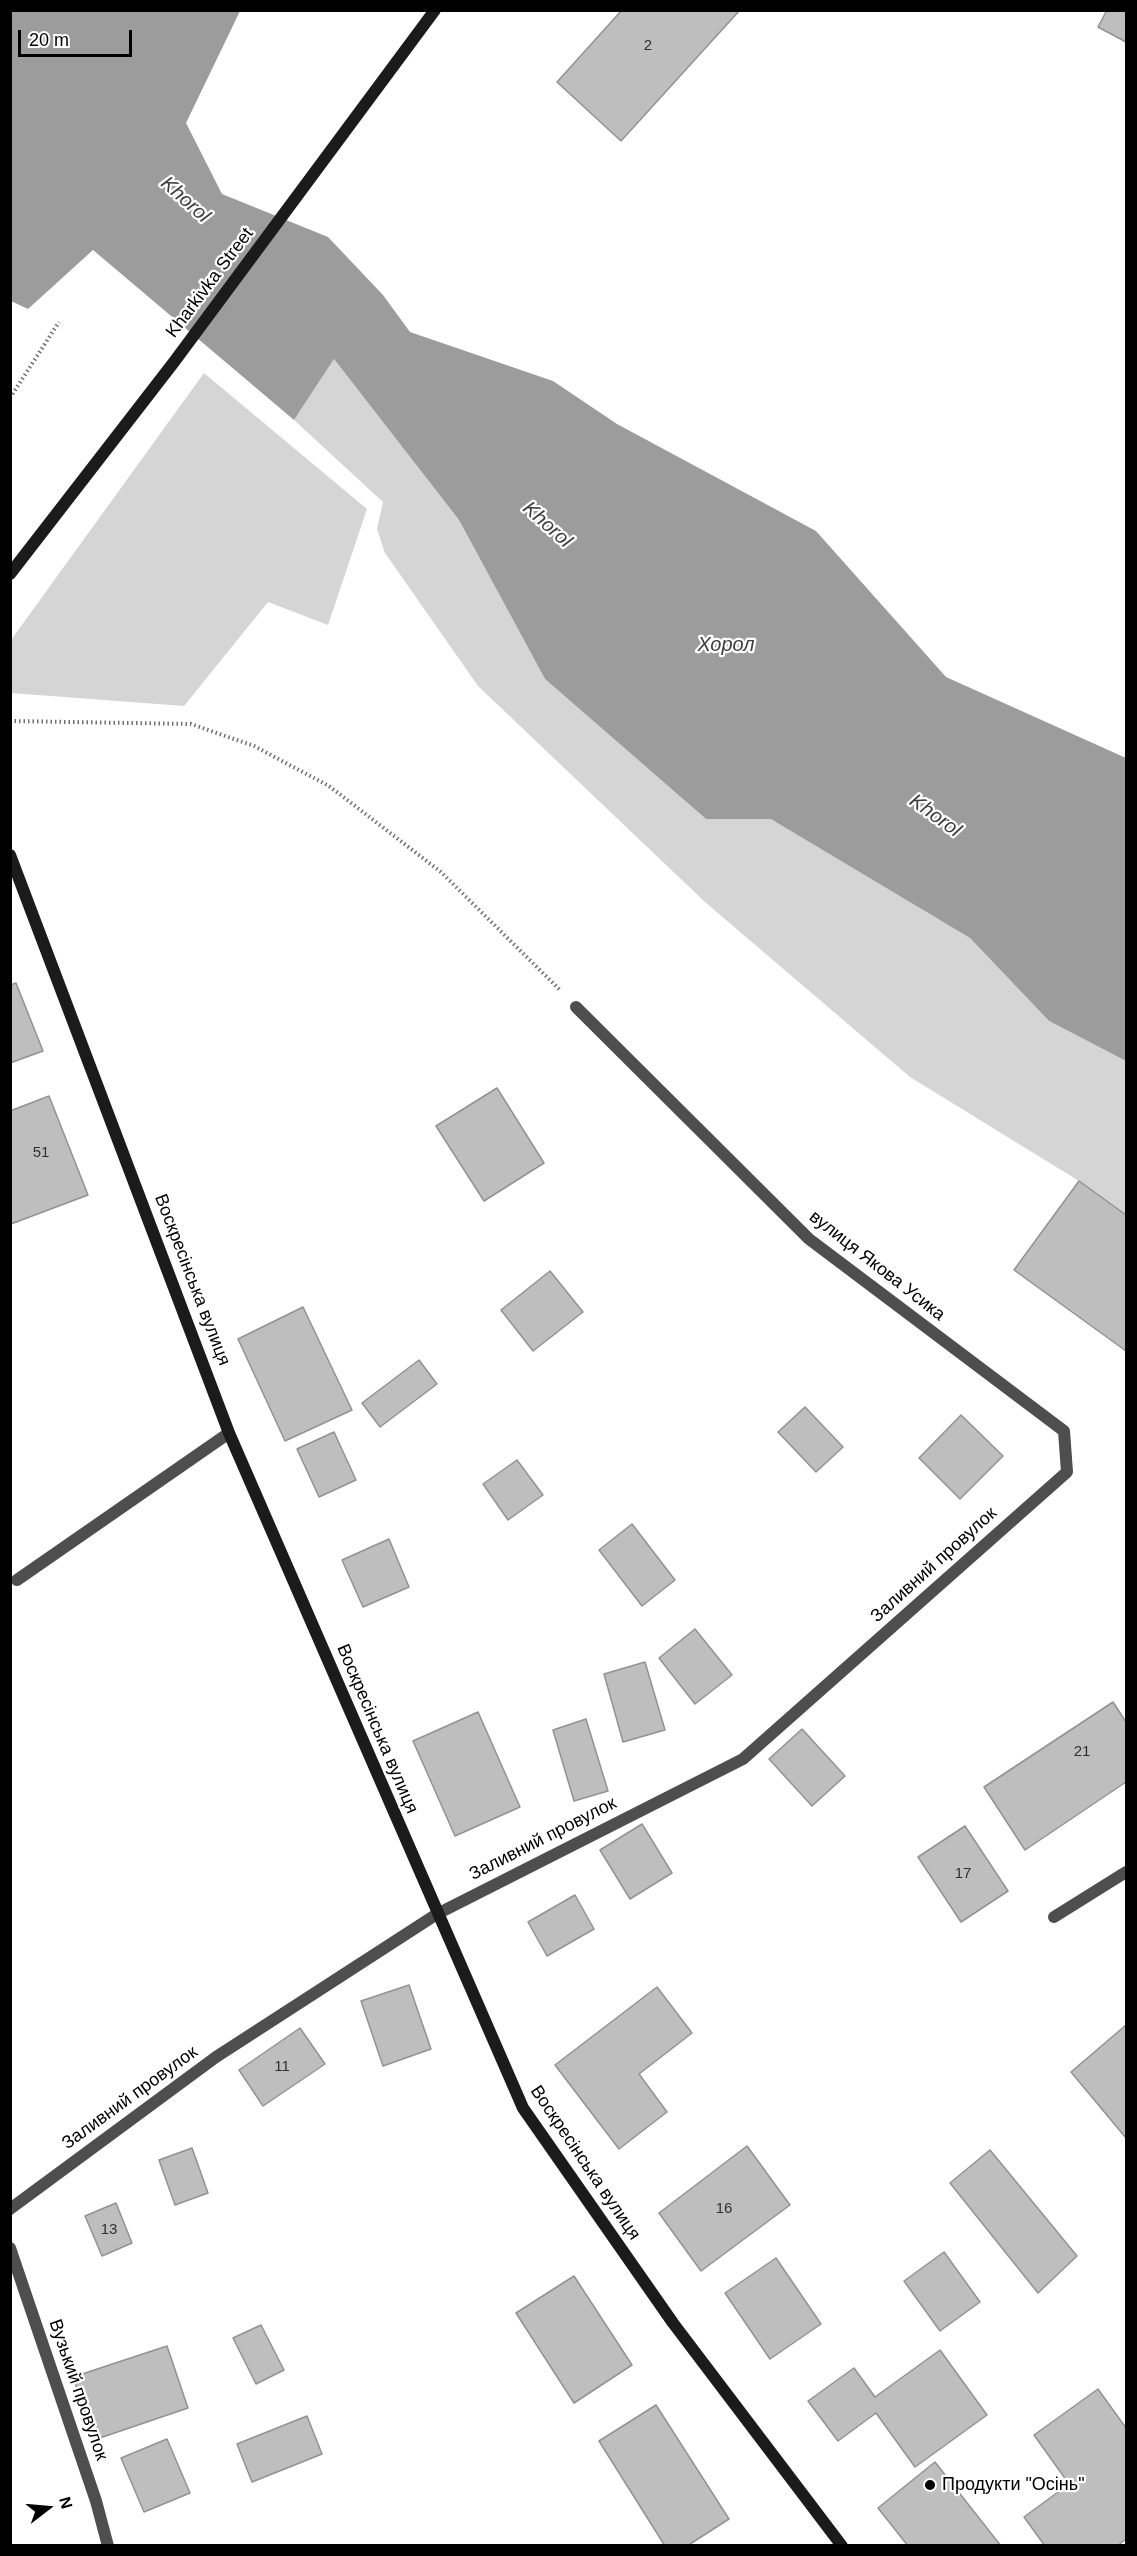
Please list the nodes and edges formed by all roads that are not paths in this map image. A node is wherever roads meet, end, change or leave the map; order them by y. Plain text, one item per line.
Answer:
1 (435, 10) edge
2 (10, 574) edge
3 (10, 855) edge
4 (576, 1007) road end
5 (230, 1433) junction
6 (1067, 1472) joint
7 (18, 1580) dead end
8 (1126, 1872) edge
9 (437, 1914) junction
10 (1054, 1917) dead end
11 (10, 2209) edge
12 (10, 2248) edge
13 (108, 2546) edge
14 (842, 2546) edge

1 - 2 street, Kharkivka Street
3 - 5 street, Воскресінська вулиця
4 - 6 street, вулиця Якова Усика
5 - 7 street
5 - 9 street, Воскресінська вулиця
6 - 9 street, Заливний провулок
8 - 10 street
9 - 11 street, Заливний провулок
9 - 14 street, Воскресінська вулиця
12 - 13 street, Вузький провулок

